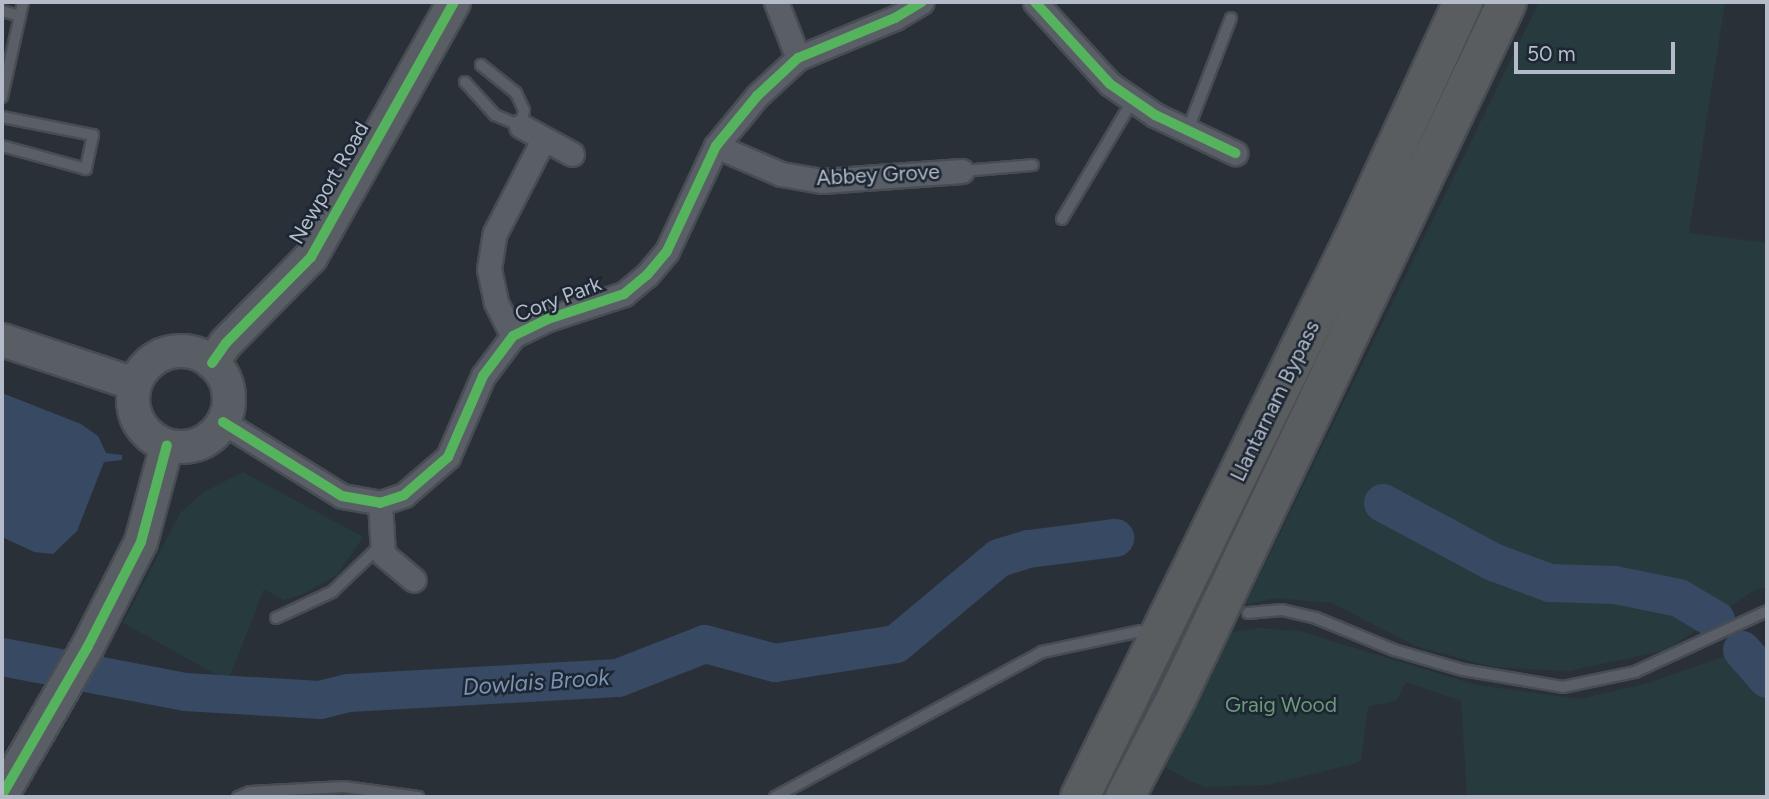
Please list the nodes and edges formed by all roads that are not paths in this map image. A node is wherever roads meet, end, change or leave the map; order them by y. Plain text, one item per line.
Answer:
1 (23, 2) edge
2 (454, 2) edge
3 (776, 2) edge
4 (922, 2) edge
5 (1035, 2) edge
6 (1463, 2) edge
7 (1507, 2) edge
8 (2, 11) edge
9 (20, 16) junction
10 (1231, 18) dead end
11 (798, 58) junction
12 (481, 65) dead end
13 (465, 82) dead end
14 (2, 97) edge
15 (1133, 100) junction
16 (2, 117) edge
17 (521, 125) junction
18 (1188, 132) junction
19 (543, 139) junction
20 (2, 146) edge
21 (716, 146) junction
22 (1235, 153) dead end
23 (572, 154) dead end
24 (1033, 165) dead end
25 (962, 171) joint
26 (1062, 219) dead end
27 (513, 337) junction
28 (2, 340) edge
29 (212, 363) junction
30 (135, 384) junction
31 (223, 422) junction
32 (167, 445) junction
33 (380, 503) junction
34 (383, 545) junction
35 (414, 580) dead end
36 (1767, 611) edge
37 (1248, 612) dead end
38 (276, 618) dead end
39 (1140, 631) dead end
40 (2, 795) edge
41 (238, 797) edge
42 (418, 797) edge
43 (775, 797) edge
44 (1080, 797) edge
45 (1125, 797) edge

1 - 9 lane
2 - 29 street, Newport Road
3 - 11 street
4 - 11 street, Cory Park
5 - 15 street
6 - 44 highway, Llantarnam Bypass
7 - 45 highway, Llantarnam Bypass
8 - 9 lane
9 - 14 lane
10 - 18 lane
11 - 21 street, Cory Park
12 - 17 lane
13 - 17 lane
15 - 18 street
15 - 26 lane
16 - 20 lane
17 - 19 street
18 - 22 street
19 - 23 street
19 - 27 street
21 - 25 street, Abbey Grove
21 - 27 street, Cory Park
24 - 25 lane
27 - 33 street, Cory Park
28 - 30 street
29 - 30 street
29 - 31 street
30 - 32 street
31 - 32 street
31 - 33 street
32 - 40 street
33 - 34 street
34 - 35 street
34 - 38 lane
36 - 37 lane
39 - 43 lane
41 - 42 lane

